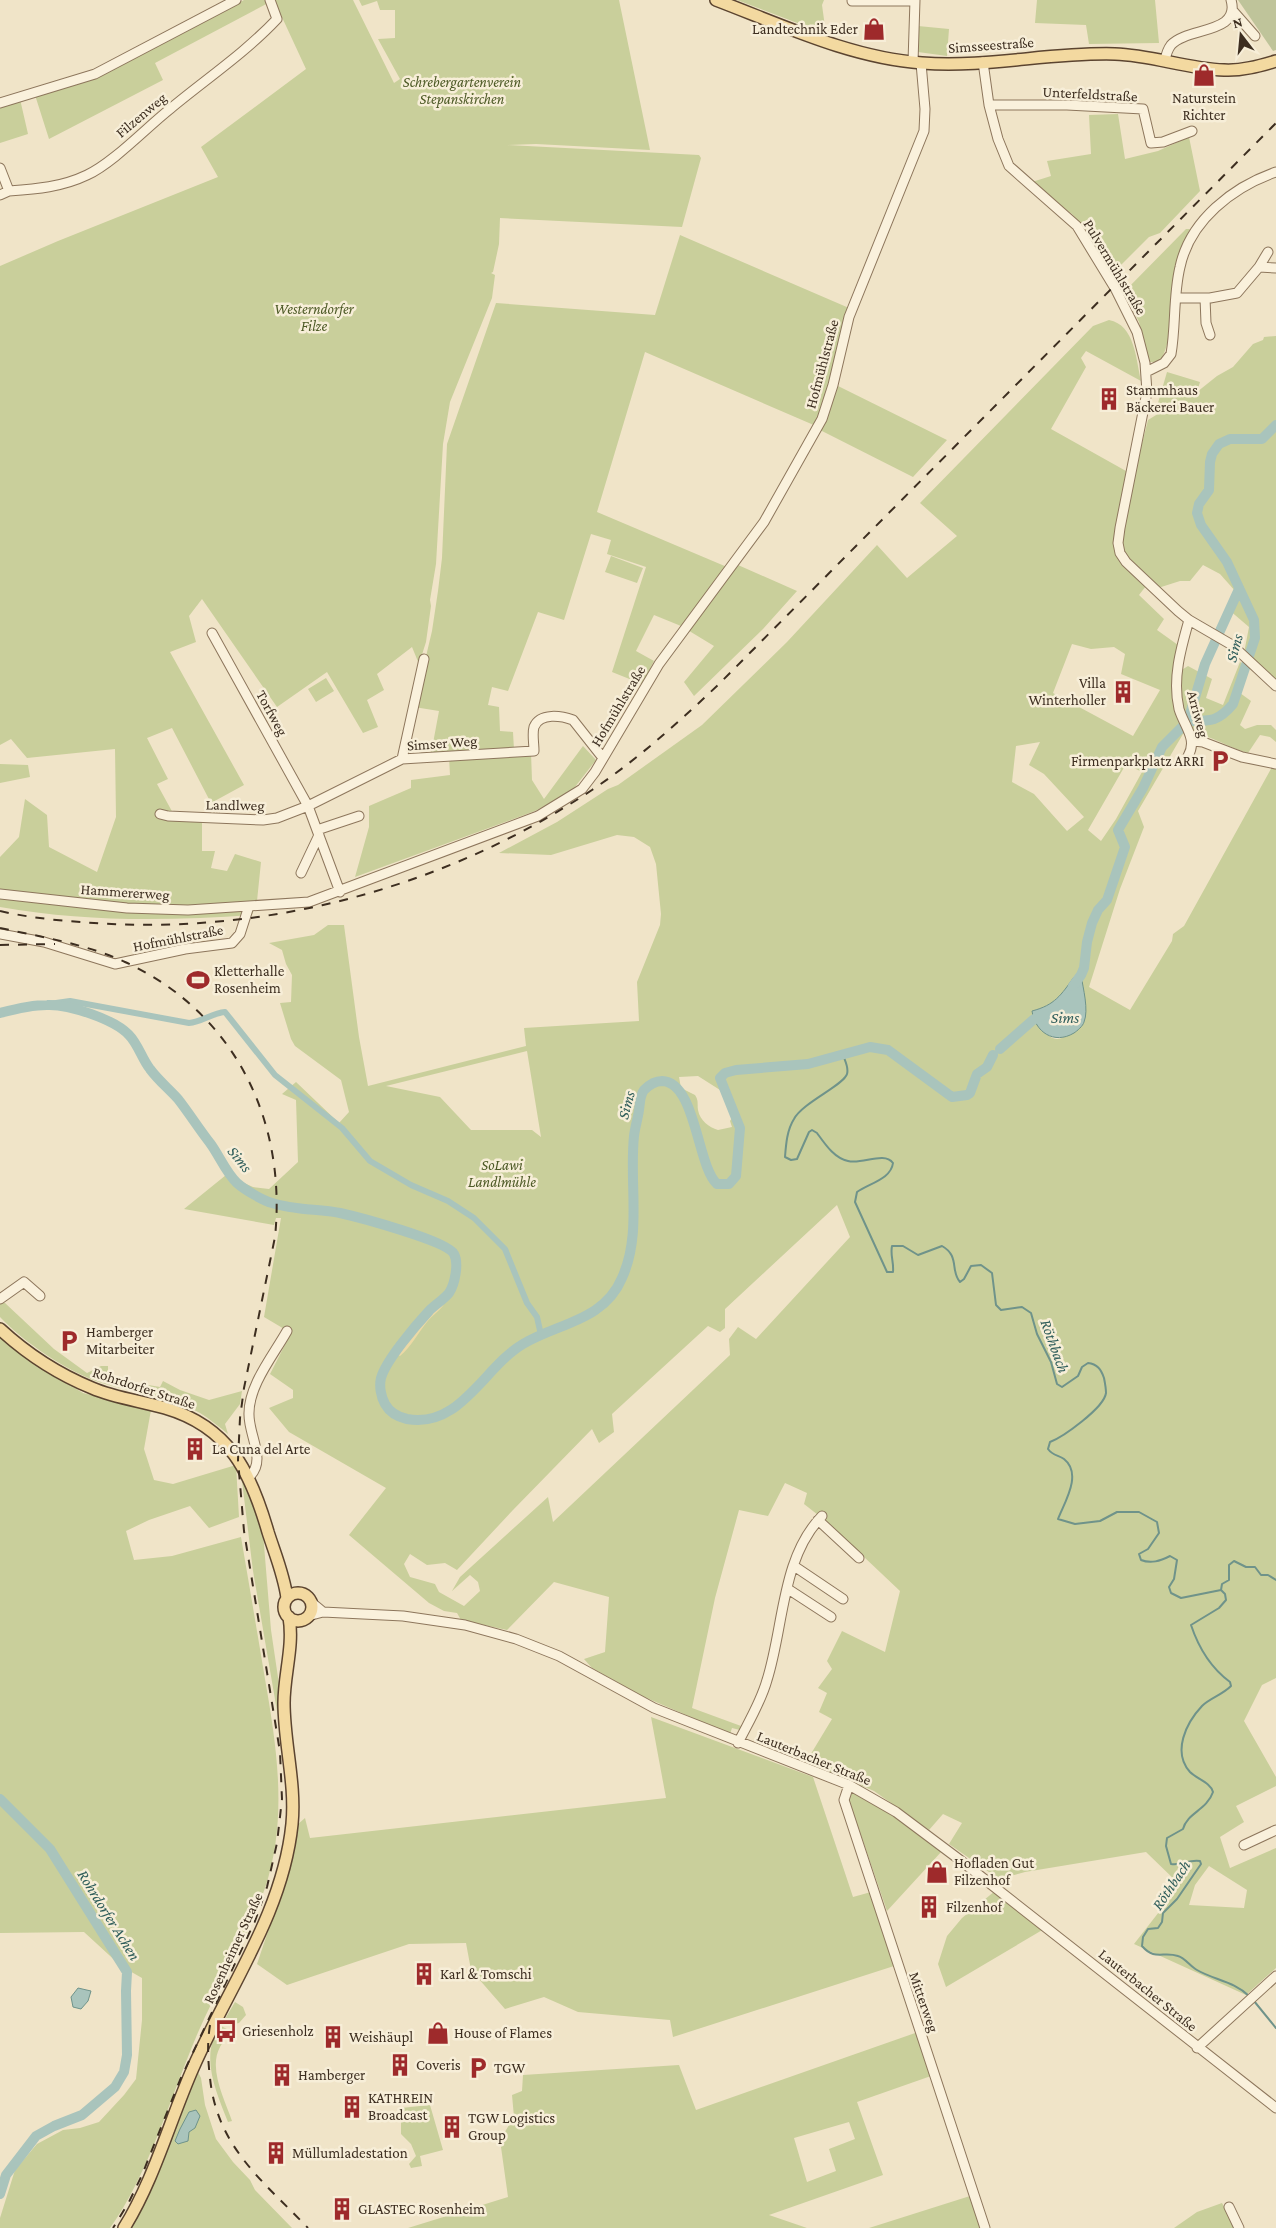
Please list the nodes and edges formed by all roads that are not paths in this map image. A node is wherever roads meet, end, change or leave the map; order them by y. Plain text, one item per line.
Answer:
1 (236, 0) edge
2 (270, 0) edge
3 (716, 0) edge
4 (1231, 0) edge
5 (852, 1) edge
6 (915, 1) edge
7 (1233, 12) junction
8 (1255, 36) dead end
9 (1165, 60) junction
10 (1276, 61) edge
11 (983, 62) junction
12 (917, 63) junction
13 (0, 103) edge
14 (989, 105) junction
15 (1192, 131) dead end
16 (0, 168) edge
17 (1276, 172) edge
18 (10, 191) junction
19 (0, 196) edge
20 (1268, 252) dead end
21 (1259, 267) junction
22 (1276, 268) edge
23 (1176, 298) junction
24 (1205, 298) junction
25 (1210, 335) dead end
26 (1146, 372) junction
27 (1189, 620) junction
28 (212, 633) dead end
29 (424, 659) dead end
30 (1276, 686) edge
31 (1193, 741) junction
32 (1188, 756) dead end
33 (603, 758) junction
34 (402, 759) junction
35 (1276, 764) edge
36 (308, 806) junction
37 (160, 814) dead end
38 (359, 816) dead end
39 (318, 833) junction
40 (300, 872) dead end
41 (340, 892) junction
42 (0, 894) edge
43 (249, 906) junction
44 (0, 934) edge
45 (40, 1296) dead end
46 (0, 1299) edge
47 (0, 1329) edge
48 (287, 1331) dead end
49 (249, 1477) junction
50 (859, 1558) dead end
51 (794, 1566) junction
52 (788, 1590) junction
53 (292, 1595) junction
54 (843, 1600) dead end
55 (311, 1602) junction
56 (323, 1612) junction
57 (299, 1617) junction
58 (831, 1618) dead end
59 (738, 1742) junction
60 (850, 1785) junction
61 (1276, 1830) edge
62 (1244, 1845) dead end
63 (1276, 1976) edge
64 (1197, 2048) junction
65 (1276, 2108) edge
66 (1229, 2207) dead end
67 (124, 2228) edge
68 (985, 2228) edge
69 (1240, 2228) edge

1 - 13 street
2 - 18 street, Filzenweg
3 - 12 main road, Simsseestraße
4 - 7 street
5 - 6 street
6 - 12 street, Hofmühlstraße
7 - 8 street
7 - 9 street
9 - 10 main road, Simsseestraße
9 - 11 main road, Simsseestraße
11 - 12 main road, Simsseestraße
11 - 14 street, Pulvermühlstraße
12 - 33 street, Hofmühlstraße
14 - 15 street, Unterfeldstraße
14 - 26 street, Pulvermühlstraße
16 - 18 street
17 - 23 street
18 - 19 street
20 - 21 street
21 - 22 street
21 - 24 street
23 - 24 street
23 - 26 street
24 - 25 street
26 - 27 street, Pulvermühlstraße
27 - 30 street
27 - 31 street, Arriweg
28 - 36 street, Torfweg
29 - 34 street
31 - 32 street, Arriweg
31 - 35 street
33 - 34 street, Simser Weg
33 - 41 street, Hofmühlstraße
34 - 36 street, Simser Weg
36 - 37 street, Landlweg
36 - 39 street
38 - 39 street
39 - 40 street
39 - 41 street
41 - 43 street, Hofmühlstraße
42 - 43 street, Hammererweg
43 - 44 street, Hofmühlstraße
45 - 46 street
47 - 49 main road, Rohrdorfer Straße
48 - 49 street
49 - 53 main road, Rohrdorfer Straße
50 - 51 street
51 - 52 street
51 - 54 street
52 - 58 street
52 - 59 street
53 - 55 main road
53 - 57 main road
55 - 56 street
55 - 57 main road
56 - 57 street, Lauterbacher Straße
56 - 59 street, Lauterbacher Straße
57 - 67 main road, Rosenheimer Straße
59 - 60 street, Lauterbacher Straße
60 - 64 street, Lauterbacher Straße
60 - 68 street, Mitterweg
61 - 62 street
63 - 64 street
64 - 65 street, Lauterbacher Straße
66 - 69 street

